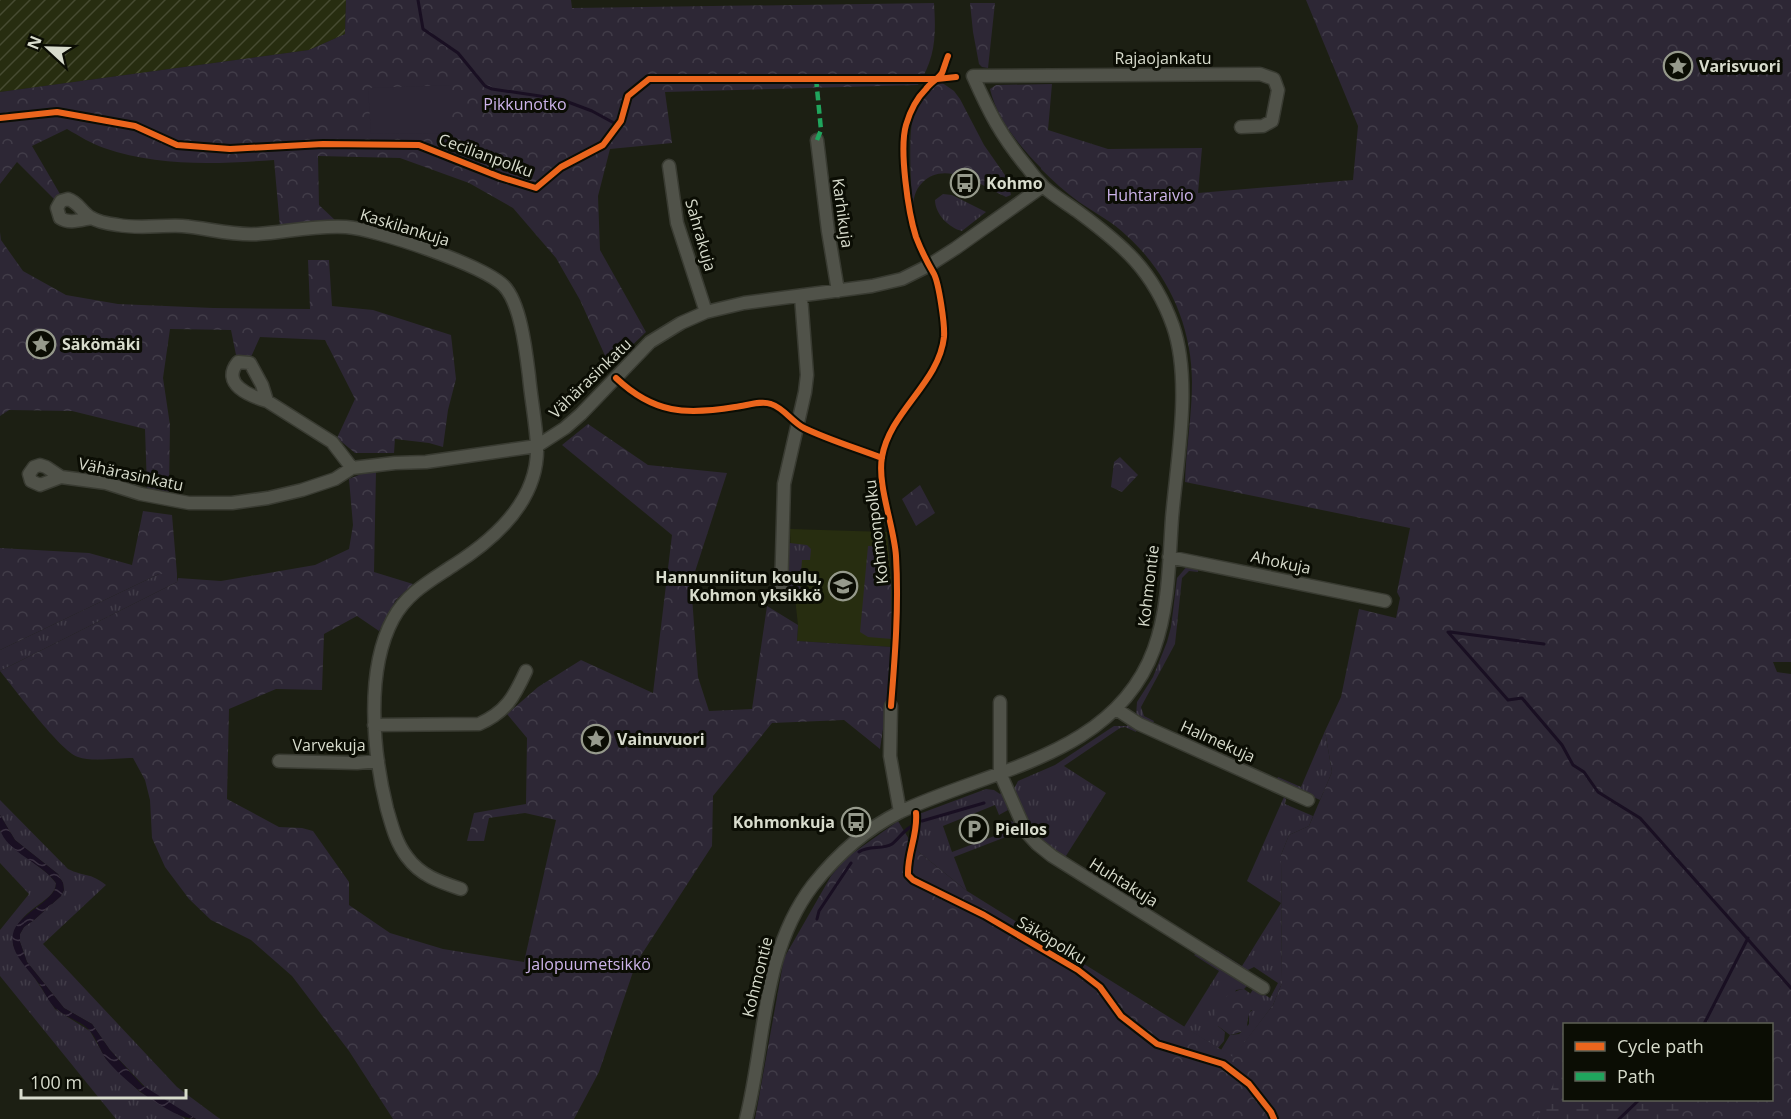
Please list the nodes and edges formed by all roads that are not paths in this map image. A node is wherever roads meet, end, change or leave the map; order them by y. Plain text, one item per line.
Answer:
1 (973, 76) joint
2 (1241, 127) dead end
3 (817, 140) dead end
4 (669, 166) dead end
5 (1043, 186) junction
6 (91, 218) dead end
7 (838, 291) junction
8 (801, 296) junction
9 (706, 312) junction
10 (267, 401) dead end
11 (537, 446) junction
12 (352, 468) junction
13 (61, 477) dead end
14 (1169, 557) junction
15 (781, 593) dead end
16 (1385, 601) dead end
17 (526, 671) dead end
18 (1000, 702) dead end
19 (891, 706) dead end
20 (1116, 709) junction
21 (374, 725) junction
22 (279, 761) dead end
23 (378, 761) junction
24 (1000, 773) junction
25 (1308, 800) dead end
26 (900, 812) junction
27 (462, 889) dead end
28 (1263, 988) dead end
29 (746, 1119) edge

1 - 2 street, Rajaojankatu
1 - 5 street, Kohmontie
3 - 7 street, Karhikuja
4 - 9 street, Sahrakuja
5 - 7 street, Vähärasinkatu
5 - 14 street, Kohmontie
6 - 11 street, Kaskilankuja
7 - 8 street, Vähärasinkatu
8 - 9 street, Vähärasinkatu
8 - 15 street
9 - 11 street, Vähärasinkatu
10 - 12 street
11 - 12 street, Vähärasinkatu
11 - 21 street, Kaskilankuja
12 - 13 street, Vähärasinkatu
14 - 16 street, Ahokuja
14 - 20 street, Kohmontie
17 - 21 street
18 - 24 street
19 - 26 street
20 - 24 street, Kohmontie
20 - 25 street, Halmekuja
21 - 23 street, Kaskilankuja
22 - 23 street, Varvekuja
23 - 27 street, Kaskilankuja
24 - 26 street, Kohmontie
24 - 28 street, Huhtakuja
26 - 29 street, Kohmontie

